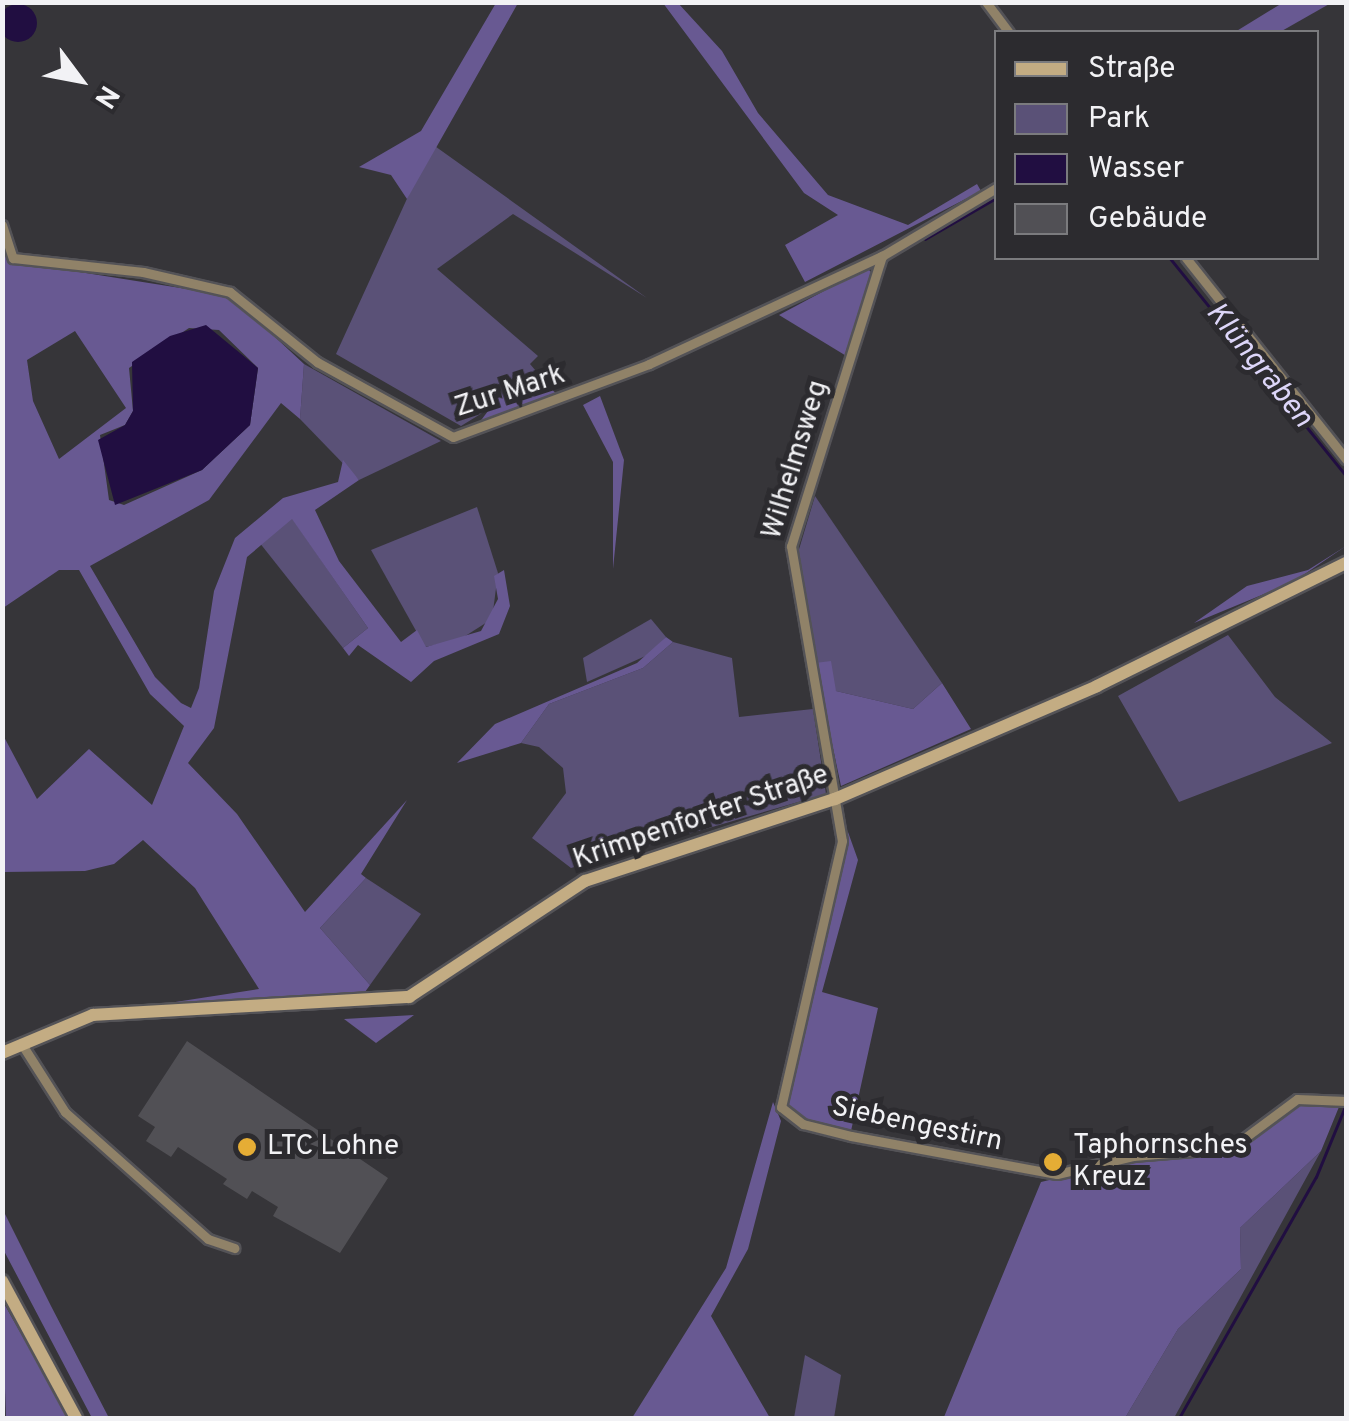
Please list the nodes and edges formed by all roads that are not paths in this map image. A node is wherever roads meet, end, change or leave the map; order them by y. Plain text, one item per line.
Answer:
1 (986, 2) edge
2 (1007, 30) edge
3 (994, 189) edge
4 (2, 225) edge
5 (882, 256) junction
6 (1188, 260) edge
7 (1346, 458) edge
8 (1346, 563) edge
9 (836, 798) junction
10 (21, 1043) junction
11 (2, 1053) edge
12 (1346, 1101) edge
13 (234, 1248) dead end
14 (2, 1281) edge
15 (76, 1418) edge

1 - 2 street
3 - 5 street, Zur Mark
4 - 5 street, Zur Mark
5 - 9 street, Wilhelmsweg
6 - 7 street
8 - 9 street, Krimpenforter Straße
9 - 10 street, Krimpenforter Straße
9 - 12 street, Siebengestirn
10 - 11 street, Krimpenforter Straße
10 - 13 street
14 - 15 street

